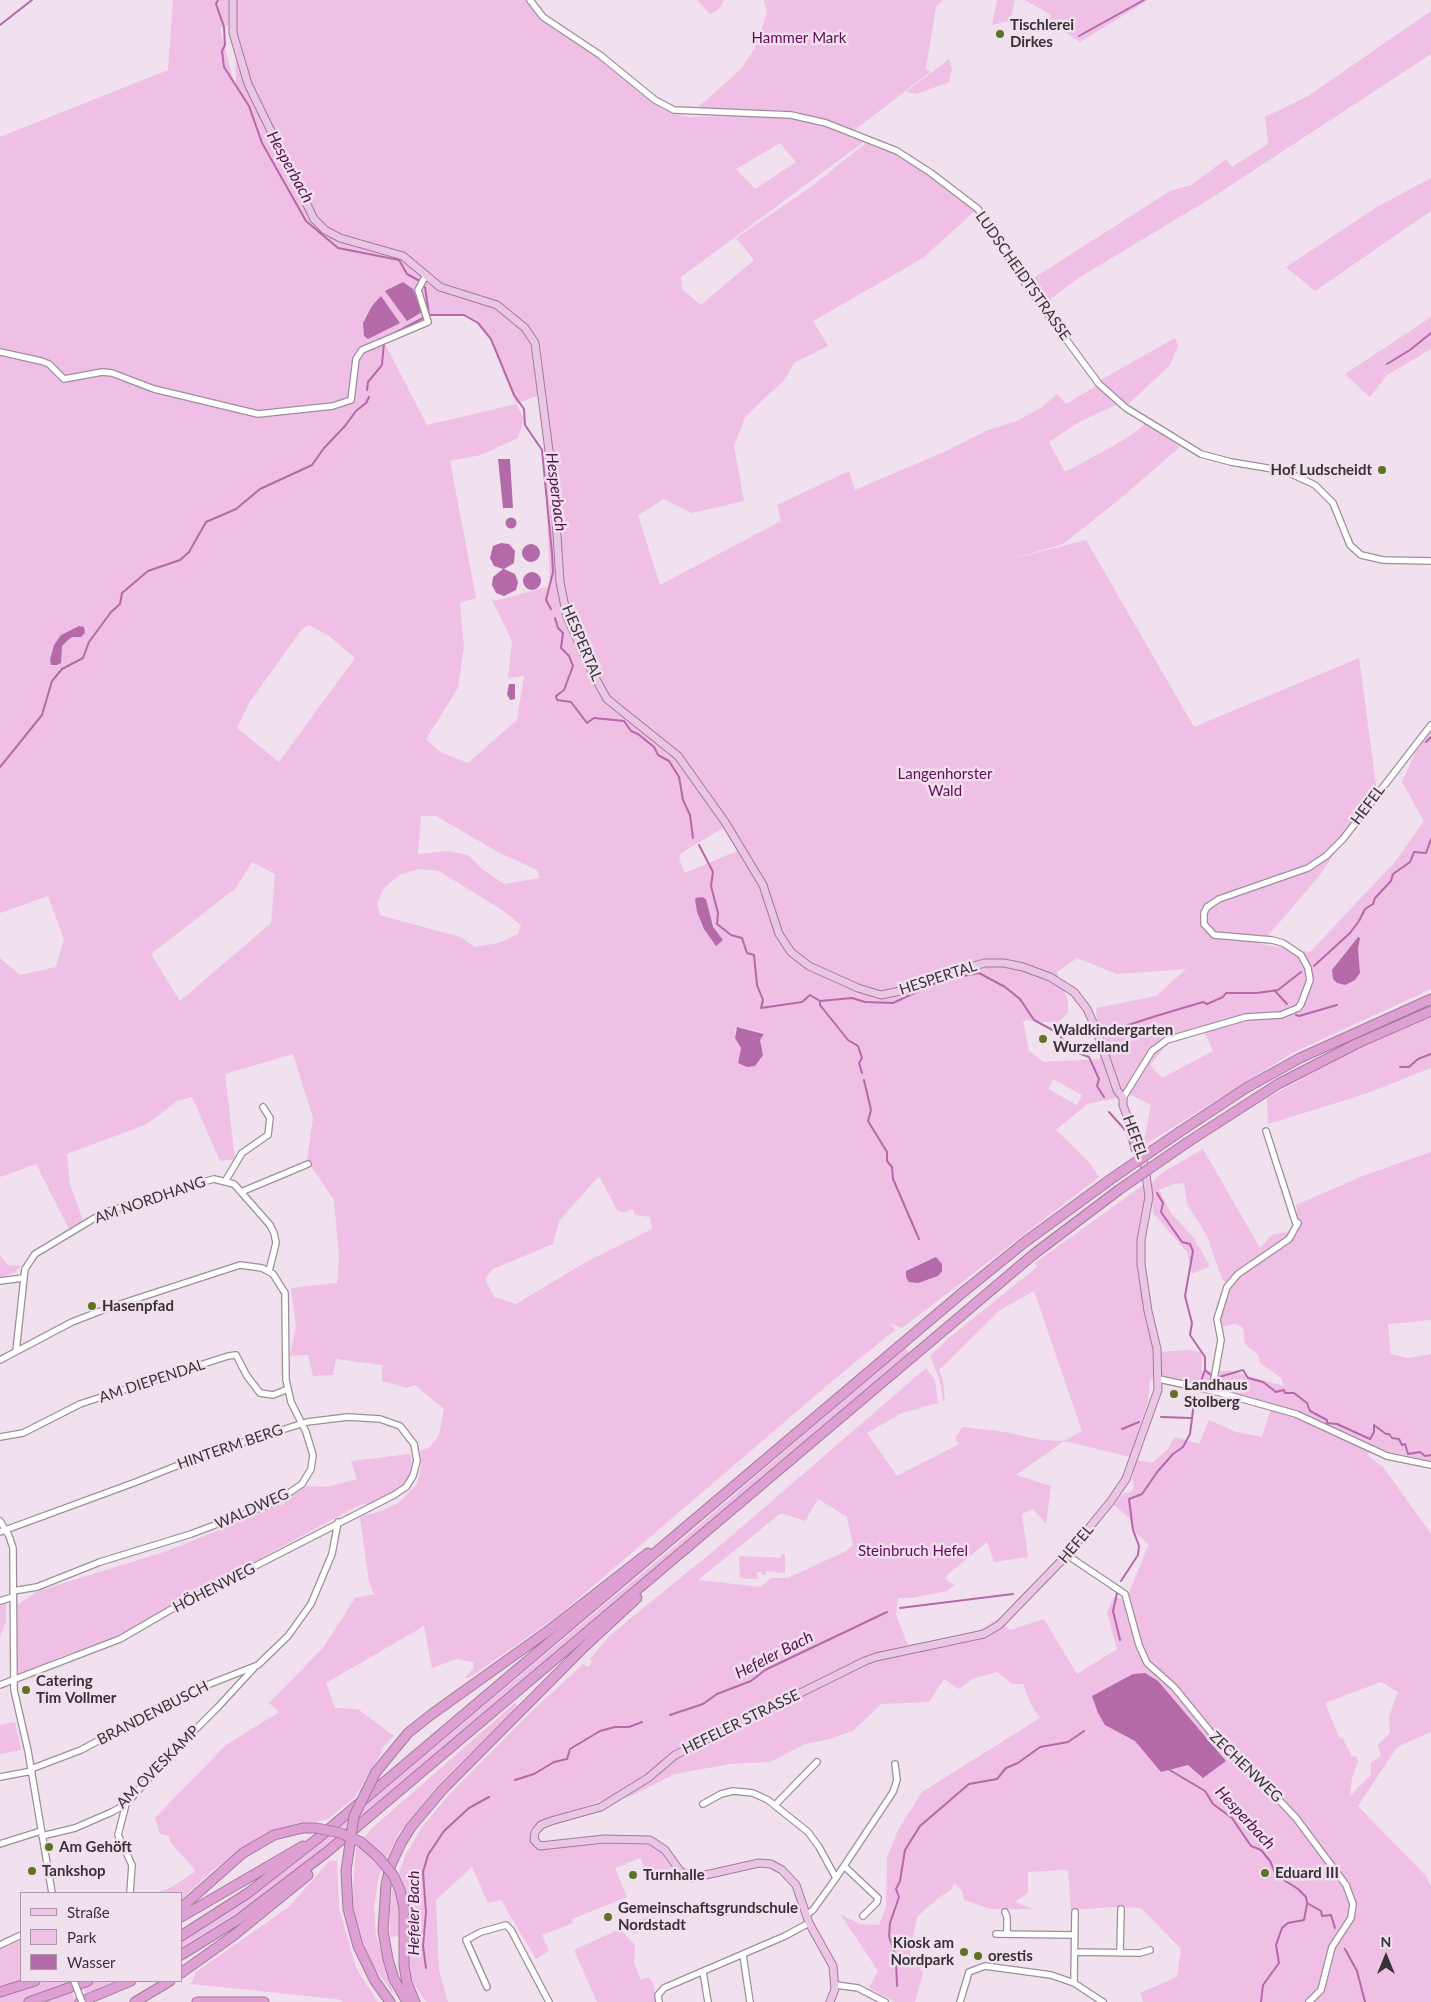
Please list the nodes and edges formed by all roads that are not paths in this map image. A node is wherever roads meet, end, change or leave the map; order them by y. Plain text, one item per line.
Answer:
1 (233, 0) edge
2 (530, 0) edge
3 (426, 275) junction
4 (0, 352) edge
5 (1431, 562) edge
6 (1431, 725) edge
7 (1431, 1000) edge
8 (1431, 1011) edge
9 (1123, 1098) junction
10 (263, 1107) dead end
11 (1266, 1131) dead end
12 (308, 1164) dead end
13 (226, 1180) junction
14 (241, 1192) junction
15 (269, 1271) junction
16 (23, 1278) junction
17 (0, 1281) edge
18 (16, 1351) junction
19 (0, 1360) edge
20 (1159, 1379) junction
21 (288, 1389) junction
22 (1212, 1390) junction
23 (302, 1423) junction
24 (0, 1437) edge
25 (1431, 1465) edge
26 (409, 1482) joint
27 (0, 1520) edge
28 (338, 1522) junction
29 (3, 1530) edge
30 (670, 1541) junction
31 (1068, 1555) junction
32 (656, 1575) junction
33 (13, 1594) junction
34 (0, 1601) edge
35 (908, 1650) joint
36 (254, 1668) junction
37 (12, 1680) junction
38 (0, 1685) edge
39 (817, 1762) dead end
40 (895, 1764) dead end
41 (31, 1770) junction
42 (0, 1777) edge
43 (126, 1804) junction
44 (703, 1804) dead end
45 (776, 1804) junction
46 (42, 1834) junction
47 (317, 1839) junction
48 (0, 1844) edge
49 (328, 1852) junction
50 (844, 1866) junction
51 (836, 1878) junction
52 (52, 1892) edge
53 (130, 1892) edge
54 (182, 1907) edge
55 (1120, 1909) dead end
56 (1005, 1912) dead end
57 (1075, 1912) dead end
58 (806, 1915) junction
59 (182, 1916) edge
60 (863, 1916) dead end
61 (809, 1923) junction
62 (996, 1934) dead end
63 (1007, 1934) junction
64 (20, 1935) edge
65 (182, 1935) edge
66 (1075, 1935) junction
67 (0, 1945) edge
68 (1150, 1950) dead end
69 (1075, 1952) junction
70 (1120, 1953) junction
71 (182, 1954) edge
72 (743, 1955) junction
73 (182, 1972) edge
74 (703, 1972) junction
75 (32, 1982) edge
76 (74, 1982) edge
77 (85, 1982) edge
78 (128, 1982) edge
79 (168, 1982) edge
80 (1074, 1983) junction
81 (836, 1985) junction
82 (487, 1988) dead end
83 (0, 1992) edge
84 (29, 2002) edge
85 (81, 2002) edge
86 (135, 2002) edge
87 (197, 2002) edge
88 (264, 2002) edge
89 (390, 2002) edge
90 (407, 2002) edge
91 (415, 2002) edge
92 (549, 2002) edge
93 (659, 2002) edge
94 (708, 2002) edge
95 (750, 2002) edge
96 (830, 2002) edge
97 (885, 2002) edge
98 (960, 2002) edge
99 (1103, 2002) edge
100 (1309, 2002) edge

1 - 3 main road, HESPERTAL
2 - 5 street, LUDSCHEIDTSTRASSE
3 - 4 street
3 - 9 main road, HESPERTAL
6 - 9 street, HEFEL
7 - 30 highway, bridge
8 - 32 highway, bridge
9 - 20 main road, HEFEL
10 - 13 street, AM NORDHANG
11 - 22 street
12 - 14 street
13 - 14 street, AM NORDHANG
13 - 16 street, AM NORDHANG
14 - 15 street, AM NORDHANG
15 - 18 street
15 - 21 street, WALDWEG
16 - 17 street
16 - 18 street, AM NORDHANG
18 - 19 street
20 - 22 street
20 - 31 main road, HEFEL
21 - 23 street, WALDWEG
21 - 24 street, AM DIEPENDAL
22 - 25 street
23 - 26 street, HINTERM BERG
23 - 29 street, HINTERM BERG
23 - 33 street, WALDWEG
26 - 28 street, HÖHENWEG
27 - 29 street
28 - 36 street, BRANDENBUSCH
28 - 37 street, HÖHENWEG
29 - 33 street
30 - 47 highway
30 - 89 highway, bridge
31 - 35 main road, HEFEL
31 - 100 street, ZECHENWEG
32 - 49 highway
32 - 90 highway
33 - 34 street, WALDWEG
33 - 37 street
35 - 58 main road, HEFELER STRASSE
36 - 41 street, BRANDENBUSCH
36 - 43 street, AM OVESKAMP
37 - 38 street, HÖHENWEG
37 - 41 street
39 - 45 street
40 - 50 street
41 - 42 street, BRANDENBUSCH
41 - 46 street
43 - 46 street, AM OVESKAMP
43 - 53 street
44 - 45 street
45 - 51 street
46 - 48 street
46 - 52 street
47 - 59 highway
47 - 65 highway
49 - 71 highway
49 - 73 highway
50 - 51 street
50 - 60 street
51 - 58 street
54 - 91 highway, bridge
55 - 70 street
56 - 63 street
57 - 66 street
58 - 61 main road, HEFELER STRASSE
61 - 72 street
61 - 81 main road, HEFELER STRASSE
62 - 63 street
63 - 66 street
64 - 67 street
66 - 69 street
68 - 70 street
69 - 70 street
69 - 80 street
72 - 74 street
72 - 95 street
74 - 93 street
74 - 94 street
75 - 83 highway
76 - 85 street, bridge
77 - 84 highway
78 - 85 highway
79 - 86 highway
80 - 98 street
80 - 99 street
81 - 96 main road
81 - 97 street
82 - 92 street
87 - 88 highway

